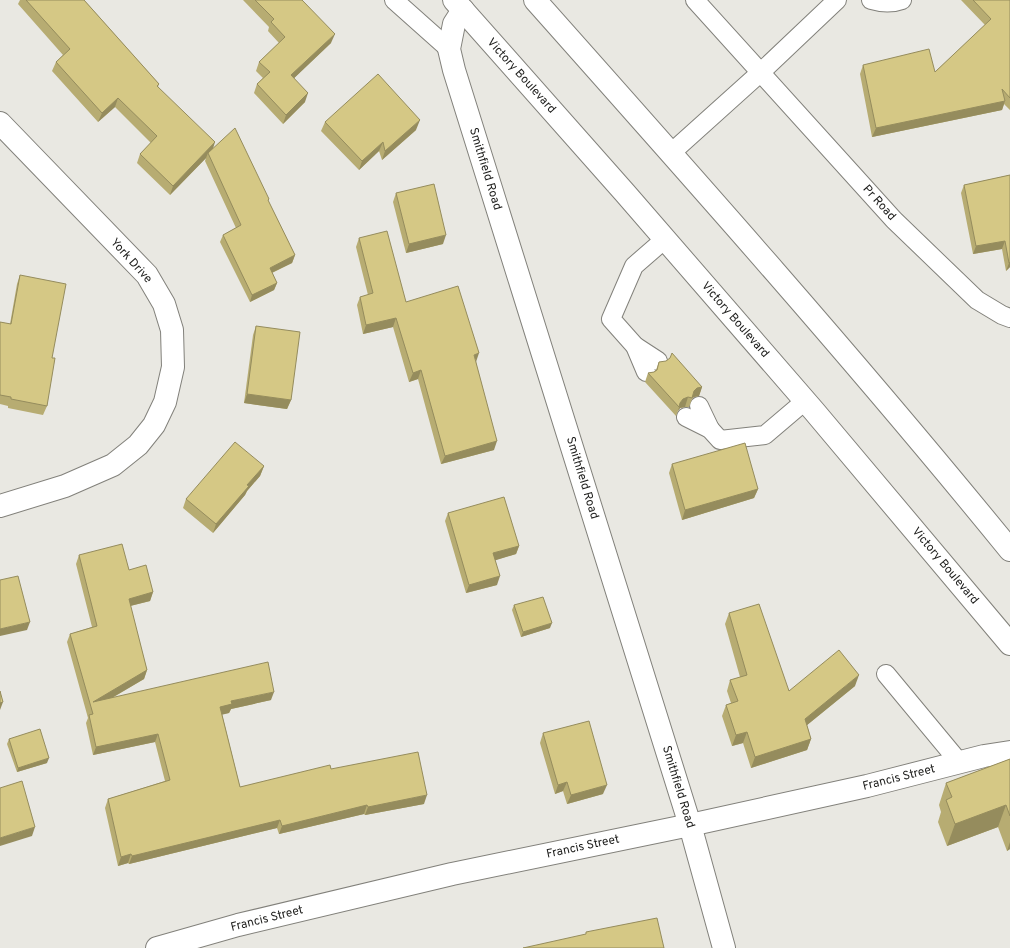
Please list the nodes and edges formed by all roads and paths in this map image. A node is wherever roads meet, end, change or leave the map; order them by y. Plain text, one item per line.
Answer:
1 (394, 0) edge
2 (535, 0) edge
3 (695, 0) edge
4 (837, 0) edge
5 (871, 0) edge
6 (902, 0) edge
7 (458, 5) edge
8 (449, 49) junction
9 (760, 72) junction
10 (0, 123) edge
11 (671, 154) junction
12 (665, 239) junction
13 (1010, 318) edge
14 (652, 367) dead end
15 (805, 401) junction
16 (693, 412) edge
17 (0, 506) edge
18 (1010, 550) edge
19 (1010, 644) edge
20 (886, 674) dead end
21 (1010, 752) edge
22 (959, 762) junction
23 (690, 825) junction
24 (157, 948) edge
25 (724, 948) edge

1 - 8 lane
2 - 11 street
3 - 9 lane, Pr Road
4 - 9 lane
5 - 6 lane
7 - 8 street, Smithfield Road
7 - 12 street, Victory Boulevard
8 - 23 street, Smithfield Road
9 - 11 lane
9 - 13 lane, Pr Road
10 - 17 street, York Drive
11 - 18 street
12 - 14 lane
12 - 15 street, Victory Boulevard
15 - 16 lane
15 - 19 street, Victory Boulevard
20 - 22 lane
21 - 22 street, Francis Street
22 - 23 street, Francis Street
23 - 24 street, Francis Street
23 - 25 street, Smithfield Road

